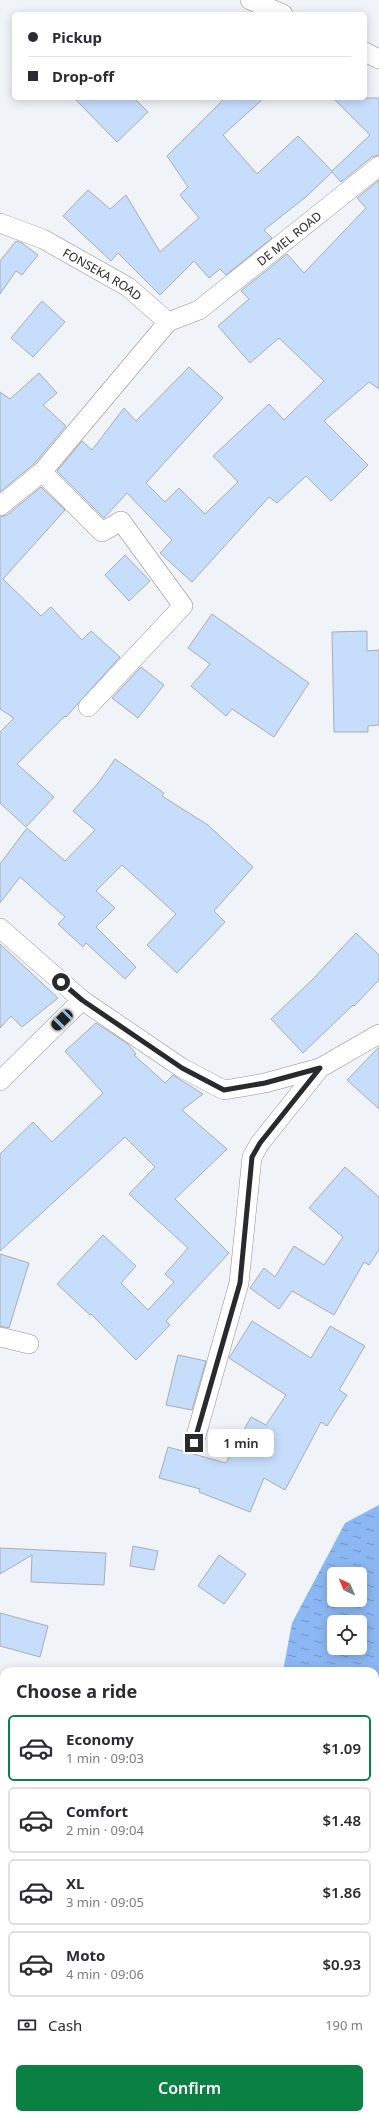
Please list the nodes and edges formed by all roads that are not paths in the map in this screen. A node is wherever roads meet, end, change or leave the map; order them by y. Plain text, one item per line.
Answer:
1 (250, 0) edge
2 (277, 7) edge
3 (367, 53) edge
4 (379, 59) edge
5 (378, 170) edge
6 (0, 223) edge
7 (168, 322) junction
8 (42, 472) junction
9 (0, 506) edge
10 (88, 707) dead end
11 (0, 928) edge
12 (82, 1000) junction
13 (379, 1034) edge
14 (320, 1068) junction
15 (0, 1081) edge
16 (0, 1337) edge
17 (29, 1344) dead end
18 (194, 1443) dead end

1 - 2 street
3 - 4 street
5 - 7 street, DE MEL ROAD
6 - 7 street, FONSEKA ROAD
7 - 8 street
8 - 9 street
8 - 10 street
11 - 12 street
12 - 14 street
12 - 15 street
13 - 14 street
14 - 18 street
16 - 17 street

